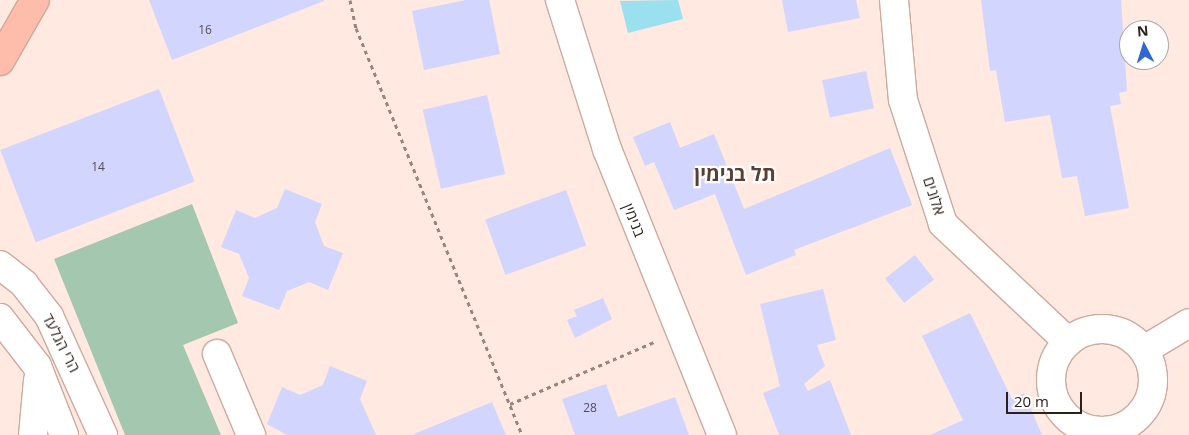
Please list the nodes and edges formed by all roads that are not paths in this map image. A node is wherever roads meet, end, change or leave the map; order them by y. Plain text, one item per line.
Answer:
1 (35, 0) edge
2 (560, 0) edge
3 (894, 0) edge
4 (0, 61) edge
5 (0, 265) edge
6 (0, 318) edge
7 (1189, 323) edge
8 (1068, 342) junction
9 (1144, 350) junction
10 (217, 354) dead end
11 (38, 366) junction
12 (1089, 432) edge
13 (34, 435) edge
14 (64, 435) edge
15 (103, 435) edge
16 (251, 435) edge
17 (722, 435) edge

1 - 4 main road
2 - 17 street, בנימין
3 - 8 street, אלונים
5 - 15 street, הרי הגלעד
6 - 11 street, הרי הגלעד
7 - 9 street
8 - 9 street
8 - 12 street
9 - 12 street
10 - 16 street
11 - 13 street
11 - 14 street, הרי הגלעד

